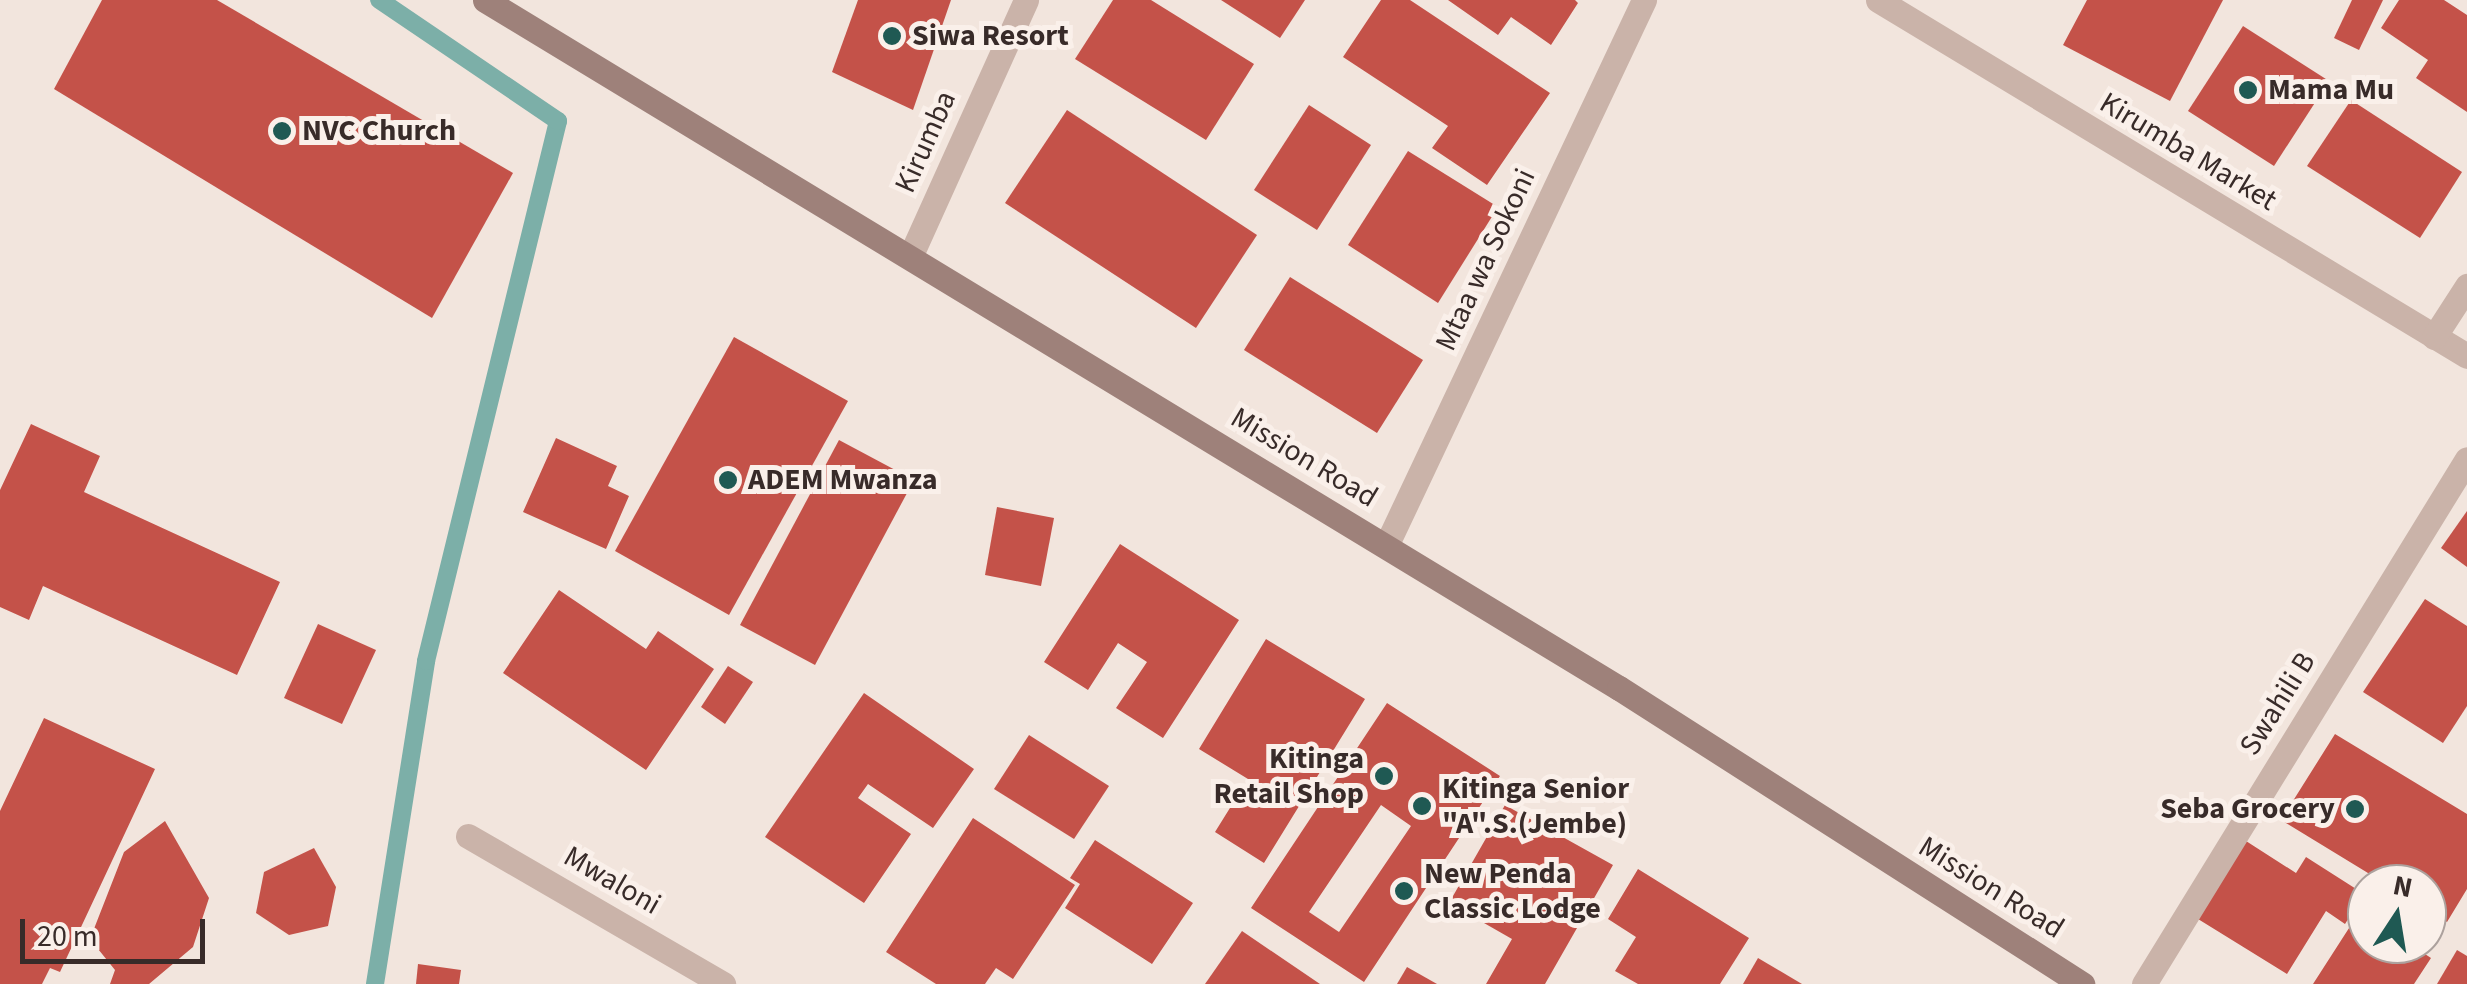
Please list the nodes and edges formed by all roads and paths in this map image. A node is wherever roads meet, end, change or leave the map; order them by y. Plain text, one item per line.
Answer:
1 (484, 0) edge
2 (1026, 0) edge
3 (1644, 0) edge
4 (1878, 0) edge
5 (910, 257) junction
6 (2467, 286) edge
7 (2434, 338) junction
8 (2467, 356) edge
9 (2467, 459) edge
10 (1386, 546) junction
11 (468, 836) dead end
12 (723, 984) edge
13 (2082, 984) edge
14 (2144, 984) edge

1 - 5 street, Mission Road
2 - 5 street, Kirumba
3 - 10 street, Mtaa wa Sokoni
4 - 7 street, Kirumba Market
5 - 10 street, Mission Road
6 - 7 street
7 - 8 street, Kirumba Market
9 - 14 street, Swahili B
10 - 13 street, Mission Road
11 - 12 street, Mwaloni

